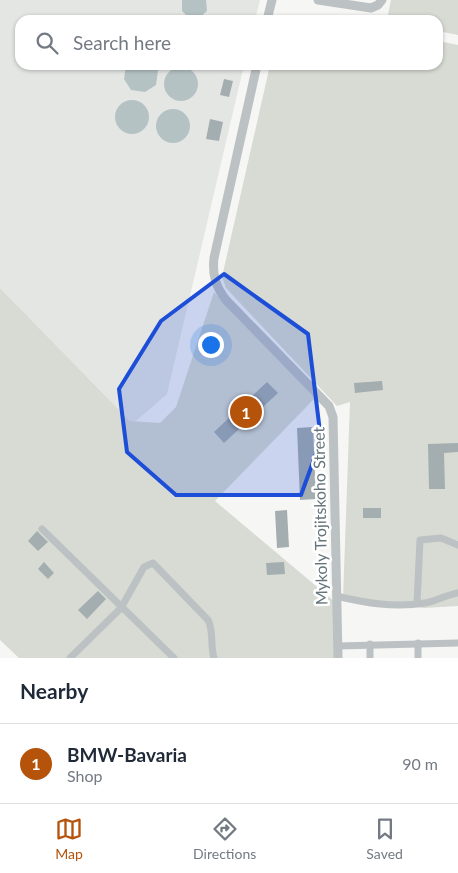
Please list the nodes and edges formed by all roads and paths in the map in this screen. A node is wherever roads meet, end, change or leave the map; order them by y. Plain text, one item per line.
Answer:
1 (272, 0) edge
2 (318, 0) edge
3 (382, 0) edge
4 (268, 15) edge
5 (256, 70) edge
6 (42, 529) dead end
7 (458, 545) edge
8 (458, 593) edge
9 (336, 596) junction
10 (417, 603) junction
11 (121, 608) junction
12 (458, 642) edge
13 (418, 643) junction
14 (370, 644) junction
15 (338, 646) junction
16 (70, 658) edge
17 (174, 658) edge
18 (214, 658) edge
19 (338, 658) edge
20 (370, 658) edge
21 (418, 658) edge

1 - 4 street
2 - 3 street
5 - 9 street, Mykoly Trojitskoho Street
6 - 11 street
7 - 10 street
8 - 10 street
9 - 10 street
9 - 15 street, Mykoly Trojitskoho Street
11 - 16 street
11 - 17 street
11 - 18 street
12 - 13 street
13 - 14 street
13 - 21 street
14 - 15 street
14 - 20 street
15 - 19 street, Mykoly Trojitskoho Street

